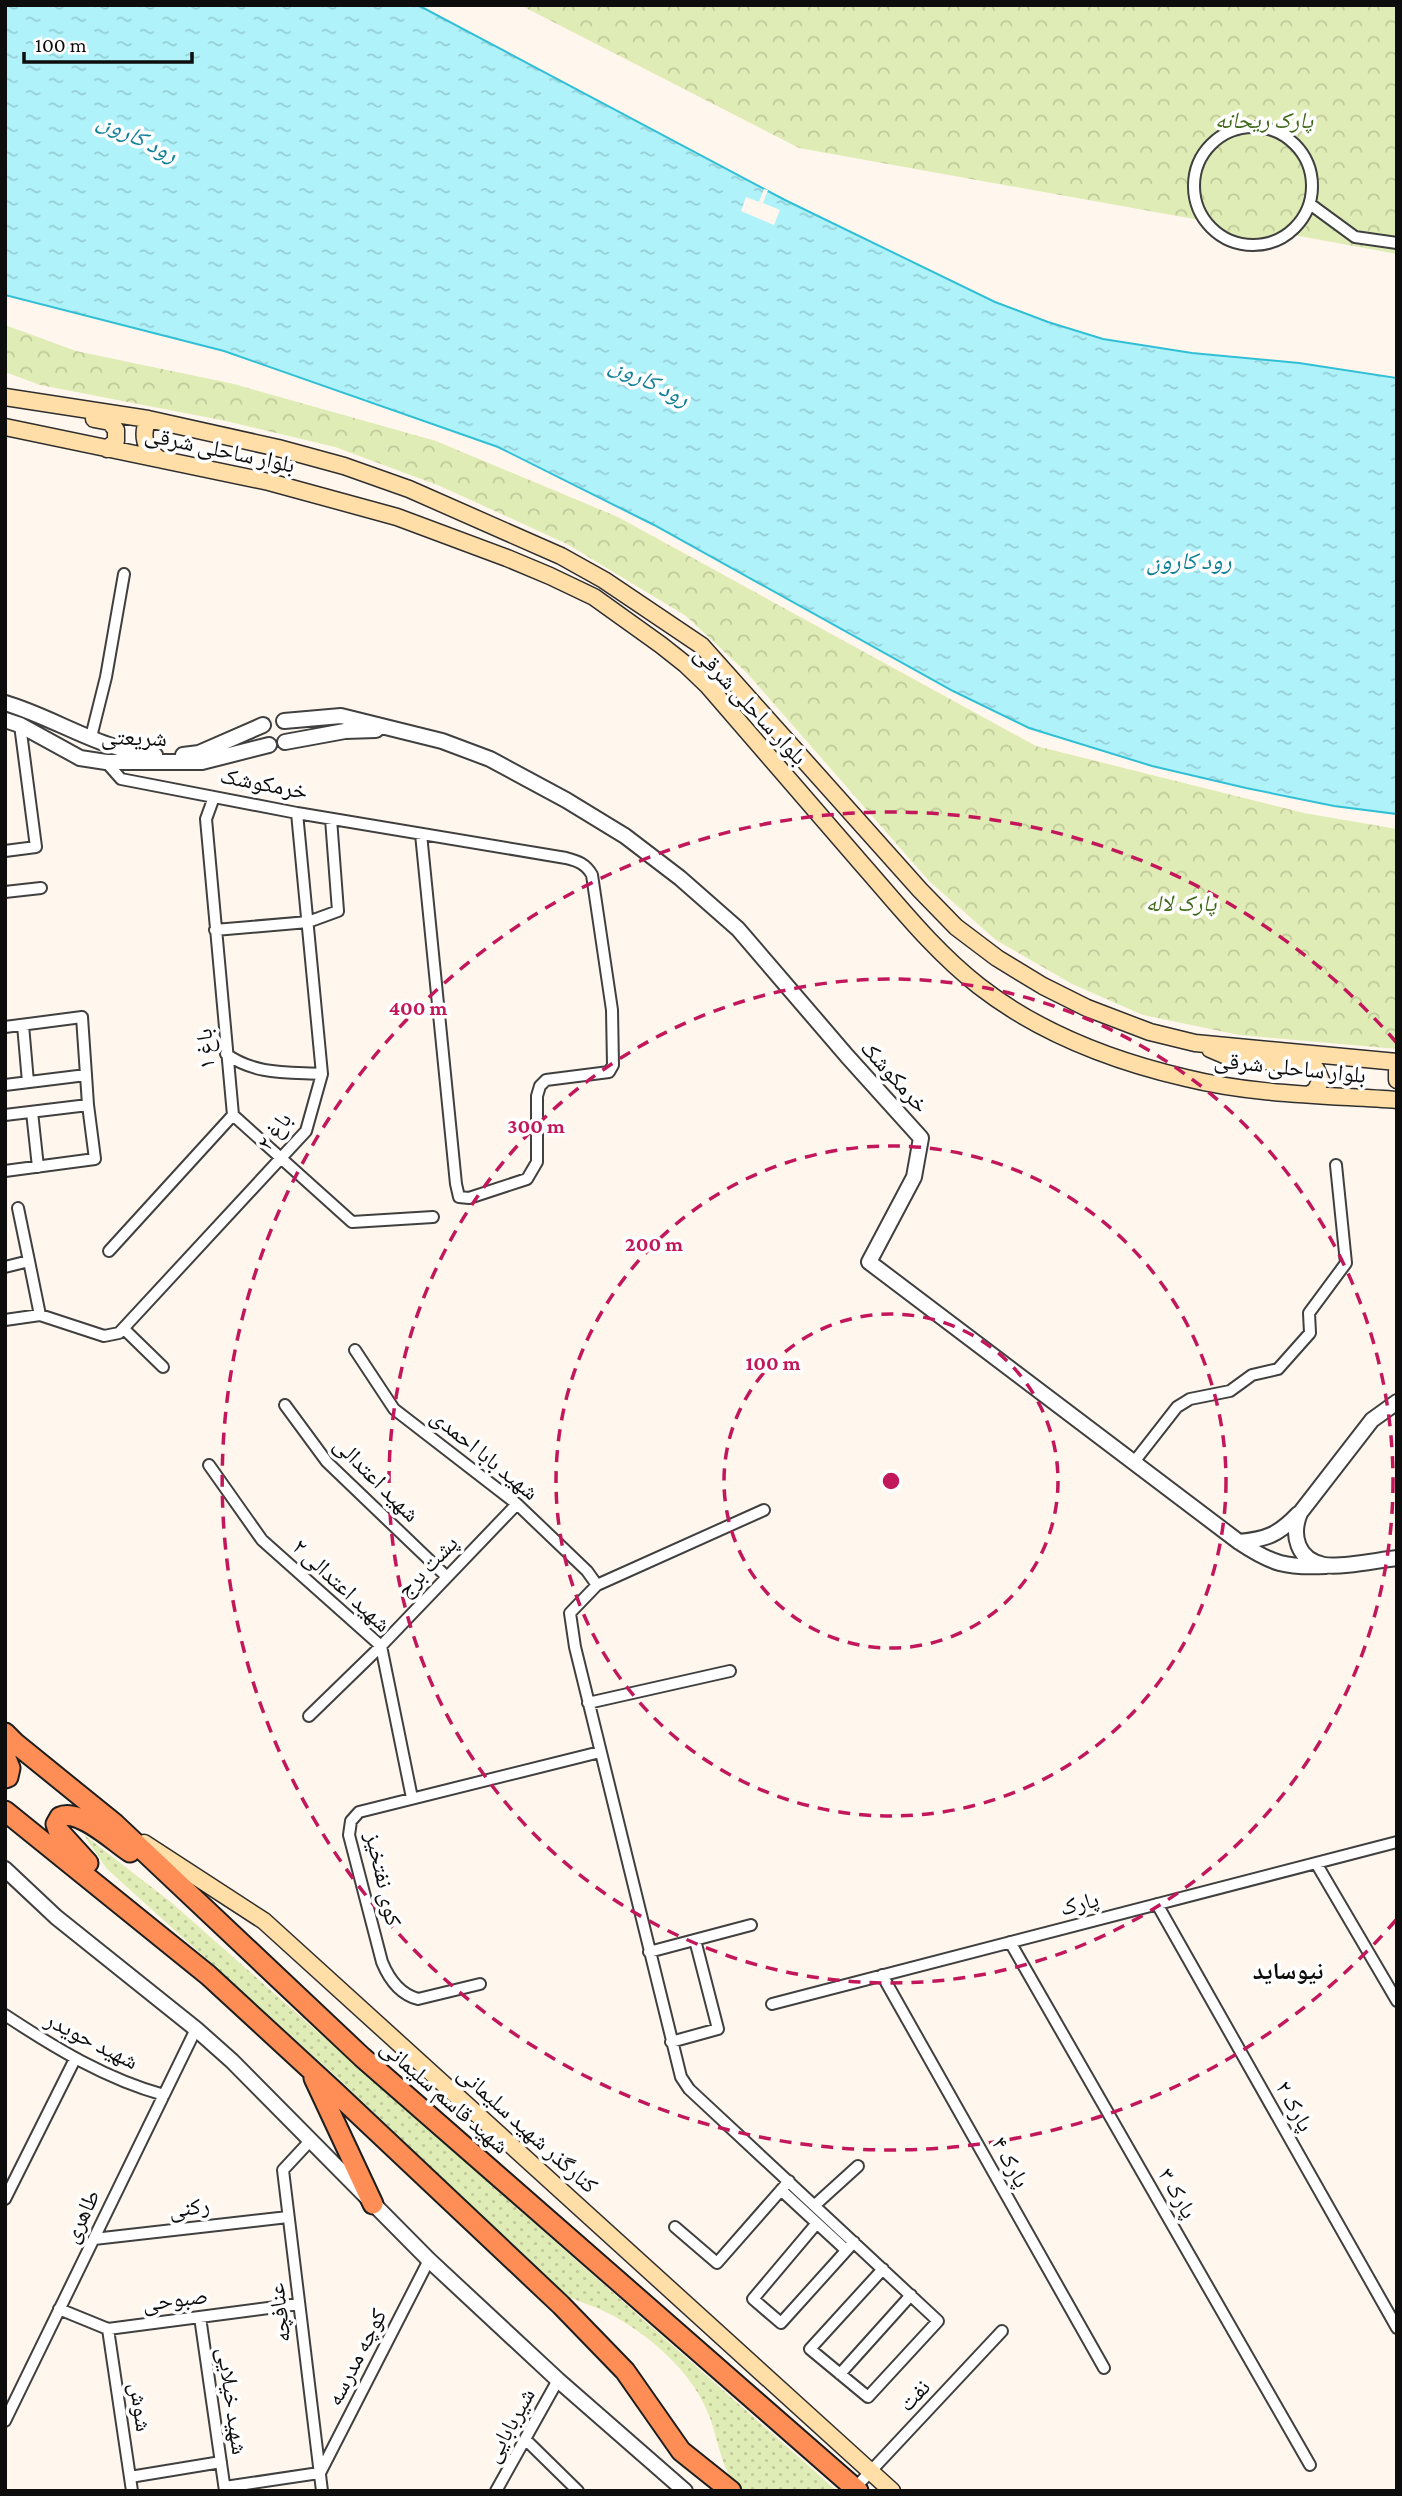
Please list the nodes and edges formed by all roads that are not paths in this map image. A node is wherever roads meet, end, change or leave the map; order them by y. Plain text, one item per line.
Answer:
1 (1310, 204) junction
2 (1397, 243) edge
3 (5, 391) edge
4 (13, 398) edge
5 (37, 402) junction
6 (148, 419) junction
7 (5, 427) edge
8 (107, 449) junction
9 (159, 459) junction
10 (124, 574) dead end
11 (5, 703) edge
12 (23, 708) junction
13 (5, 720) edge
14 (284, 721) junction
15 (20, 725) junction
16 (262, 725) junction
17 (391, 729) junction
18 (90, 738) junction
19 (285, 743) junction
20 (268, 746) junction
21 (82, 756) junction
22 (147, 758) junction
23 (106, 762) junction
24 (214, 797) junction
25 (297, 813) junction
26 (331, 819) junction
27 (421, 834) junction
28 (5, 851) edge
29 (41, 888) dead end
30 (5, 892) edge
31 (308, 922) junction
32 (215, 930) junction
33 (23, 1024) junction
34 (5, 1027) edge
35 (1195, 1043) junction
36 (226, 1054) junction
37 (1397, 1062) edge
38 (1397, 1069) edge
39 (322, 1074) junction
40 (86, 1075) junction
41 (1397, 1080) edge
42 (28, 1082) junction
43 (5, 1085) edge
44 (1310, 1094) junction
45 (1397, 1100) edge
46 (89, 1105) junction
47 (32, 1112) junction
48 (5, 1115) edge
49 (233, 1115) junction
50 (281, 1158) junction
51 (1336, 1165) dead end
52 (38, 1167) junction
53 (5, 1171) edge
54 (18, 1208) dead end
55 (433, 1217) dead end
56 (109, 1251) dead end
57 (29, 1261) junction
58 (5, 1267) edge
59 (40, 1315) junction
60 (5, 1320) edge
61 (124, 1329) junction
62 (355, 1350) dead end
63 (163, 1367) dead end
64 (1397, 1402) edge
65 (285, 1405) dead end
66 (1134, 1462) junction
67 (209, 1465) dead end
68 (516, 1504) junction
69 (764, 1510) dead end
70 (1300, 1513) junction
71 (1238, 1542) junction
72 (1397, 1558) edge
73 (1326, 1566) junction
74 (446, 1576) junction
75 (597, 1585) junction
76 (381, 1646) junction
77 (730, 1671) dead end
78 (588, 1703) junction
79 (309, 1716) dead end
80 (5, 1733) edge
81 (600, 1752) junction
82 (5, 1756) edge
83 (5, 1778) edge
84 (412, 1798) junction
85 (5, 1811) edge
86 (115, 1824) junction
87 (1397, 1842) edge
88 (1316, 1863) junction
89 (5, 1869) edge
90 (182, 1889) junction
91 (1157, 1904) junction
92 (134, 1913) junction
93 (751, 1925) dead end
94 (695, 1940) junction
95 (1010, 1942) junction
96 (649, 1952) junction
97 (882, 1976) junction
98 (480, 1983) dead end
99 (1397, 2001) edge
100 (772, 2004) dead end
101 (5, 2015) edge
102 (196, 2029) junction
103 (671, 2042) junction
104 (75, 2059) junction
105 (309, 2068) junction
106 (164, 2095) junction
107 (310, 2141) junction
108 (858, 2166) dead end
109 (789, 2181) junction
110 (780, 2190) junction
111 (5, 2199) edge
112 (373, 2204) junction
113 (815, 2205) junction
114 (288, 2217) junction
115 (817, 2224) junction
116 (676, 2227) dead end
117 (94, 2239) junction
118 (850, 2246) junction
119 (429, 2260) junction
120 (883, 2269) junction
121 (911, 2295) junction
122 (299, 2304) junction
123 (59, 2309) junction
124 (200, 2317) junction
125 (108, 2329) junction
126 (1397, 2329) edge
127 (1002, 2331) dead end
128 (1104, 2368) dead end
129 (840, 2374) junction
130 (558, 2379) junction
131 (5, 2421) edge
132 (525, 2440) junction
133 (221, 2462) junction
134 (1310, 2465) dead end
135 (871, 2472) junction
136 (320, 2473) junction
137 (130, 2477) junction
138 (225, 2489) edge
139 (857, 2490) edge
140 (132, 2491) edge
141 (322, 2491) edge
142 (496, 2491) edge
143 (578, 2491) edge
144 (685, 2491) edge
145 (731, 2491) edge
146 (892, 2491) edge

1 - 1 street
1 - 2 street
3 - 4 street
4 - 5 main road, بلوار ساحلی شرقی
5 - 6 main road, بلوار ساحلی شرقی
5 - 8 main road
6 - 9 main road
6 - 35 main road, بلوار ساحلی شرقی
7 - 8 main road, بلوار ساحلی شرقی
8 - 9 main road, بلوار ساحلی شرقی
9 - 44 main road, بلوار ساحلی شرقی
10 - 18 street
11 - 12 street, شریعتی
12 - 15 street
12 - 18 street, شریعتی
13 - 15 street, شریعتی
14 - 16 street
14 - 17 street
14 - 19 street
15 - 21 street, شریعتی
15 - 28 street
16 - 20 street
16 - 22 street, شریعتی
17 - 19 street
17 - 66 street, خرمکوشک
18 - 21 street
18 - 22 street, شریعتی
19 - 20 street
20 - 22 street, شریعتی
21 - 23 street, شریعتی
22 - 23 street, شریعتی
23 - 24 street, خرمکوشک
24 - 25 street, خرمکوشک
24 - 32 street, باغ ۱
25 - 26 street, خرمکوشک
25 - 31 street, باغ ۲
26 - 27 street, خرمکوشک
26 - 31 street
27 - 27 street, خرمکوشک
29 - 30 street
31 - 32 street
31 - 39 street, باغ ۲
32 - 36 street, باغ ۱
33 - 34 street
33 - 40 street
33 - 42 street
35 - 37 main road, بلوار ساحلی شرقی
35 - 44 main road
36 - 39 street
36 - 49 street, باغ ۱
38 - 41 main road
39 - 50 street, باغ ۲
40 - 42 street
40 - 46 street
42 - 43 street
44 - 45 main road, بلوار ساحلی شرقی
46 - 47 street
46 - 52 street
47 - 48 street
47 - 52 street
49 - 50 street
49 - 56 street
50 - 55 street
50 - 61 street, باغ ۲
51 - 66 street
52 - 53 street
54 - 57 street
57 - 58 street
57 - 59 street
59 - 60 street
59 - 61 street
61 - 63 street
62 - 68 street, شهید بابا احمدی
64 - 70 street
65 - 74 street, شهید اعتدالی
66 - 71 street, خرمکوشک
67 - 76 street, شهید اعتدالی ۲
68 - 74 street, پشت برج
68 - 75 street, شهید بابا احمدی
69 - 75 street
70 - 71 street
70 - 73 street
71 - 73 street, خرمکوشک
72 - 73 street, خرمکوشک
74 - 76 street, پشت برج
75 - 78 street
76 - 79 street, پشت برج
76 - 84 street, شهید اعتدالی ۲
77 - 78 street
78 - 81 street
80 - 86 highway, شهید قاسم سلیمانی
81 - 84 street, کوی نفتخیز
81 - 96 street
82 - 83 highway
84 - 98 street, کوی نفتخیز
85 - 92 highway
86 - 90 highway, شهید قاسم سلیمانی
86 - 135 main road, کنارگذر شهید سلیمانی
87 - 88 street, پارک
88 - 91 street, پارک
88 - 99 street
89 - 102 street
90 - 92 highway
90 - 139 highway, شهید قاسم سلیمانی
91 - 95 street, پارک
91 - 126 street, پارک ۲
92 - 105 highway
93 - 94 street
94 - 96 street
94 - 103 street
95 - 97 street, پارک
95 - 134 street, پارک ۳
96 - 103 street
97 - 100 street, پارک
97 - 128 street, پارک ۴
101 - 104 street, شهید حویدر
102 - 106 street, طاهری
102 - 107 street
103 - 109 street
104 - 106 street, شهید حویدر
104 - 111 street
105 - 112 highway
105 - 145 highway
106 - 117 street, طاهری
107 - 112 street
107 - 114 street, عنافچه
108 - 113 street
109 - 110 street
109 - 113 street
110 - 115 street
110 - 116 street
112 - 119 street
113 - 118 street
114 - 117 street, رکنی
114 - 122 street, عنافچه
115 - 118 street
115 - 118 street
117 - 123 street, طاهری
118 - 120 street
119 - 130 street
119 - 136 street, کوچه مدرسه
120 - 121 street
120 - 129 street
121 - 129 street
121 - 129 street
122 - 124 street, صبوحی
122 - 136 street, عنافچه
123 - 125 street, صبوحی
123 - 131 street, طاهری
124 - 125 street, صبوحی
124 - 133 street, شهید خیلایی
125 - 137 street, شوش
127 - 135 street, نفت
130 - 132 street, شیربابایی
130 - 144 street
132 - 142 street, شیربابایی
132 - 143 street
133 - 137 street
133 - 138 street, شهید خیلایی
135 - 139 street, نفت
135 - 146 main road, کنارگذر شهید سلیمانی
136 - 138 street
136 - 141 street, عنافچه
137 - 140 street, شوش

